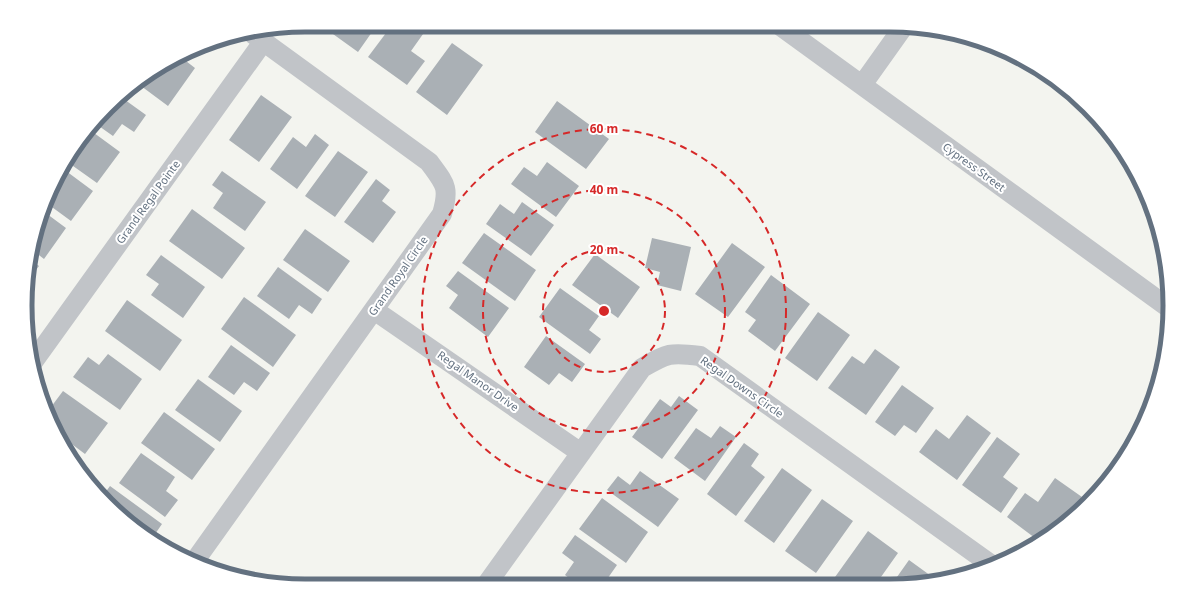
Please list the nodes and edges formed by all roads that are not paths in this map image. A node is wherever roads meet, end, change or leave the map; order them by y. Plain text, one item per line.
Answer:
1 (787, 32) edge
2 (899, 33) edge
3 (258, 38) edge
4 (862, 85) junction
5 (1163, 304) edge
6 (374, 310) junction
7 (37, 357) edge
8 (581, 453) junction
9 (198, 557) edge
10 (986, 561) edge
11 (490, 579) edge

1 - 4 street, Cypress Street
2 - 4 street
3 - 6 street, Grand Royal Circle
3 - 7 street, Grand Regal Pointe
4 - 5 street, Cypress Street
6 - 8 street, Regal Manor Drive
6 - 9 street, Grand Royal Circle
8 - 10 street, Regal Downs Circle
8 - 11 street, Regal Downs Circle

